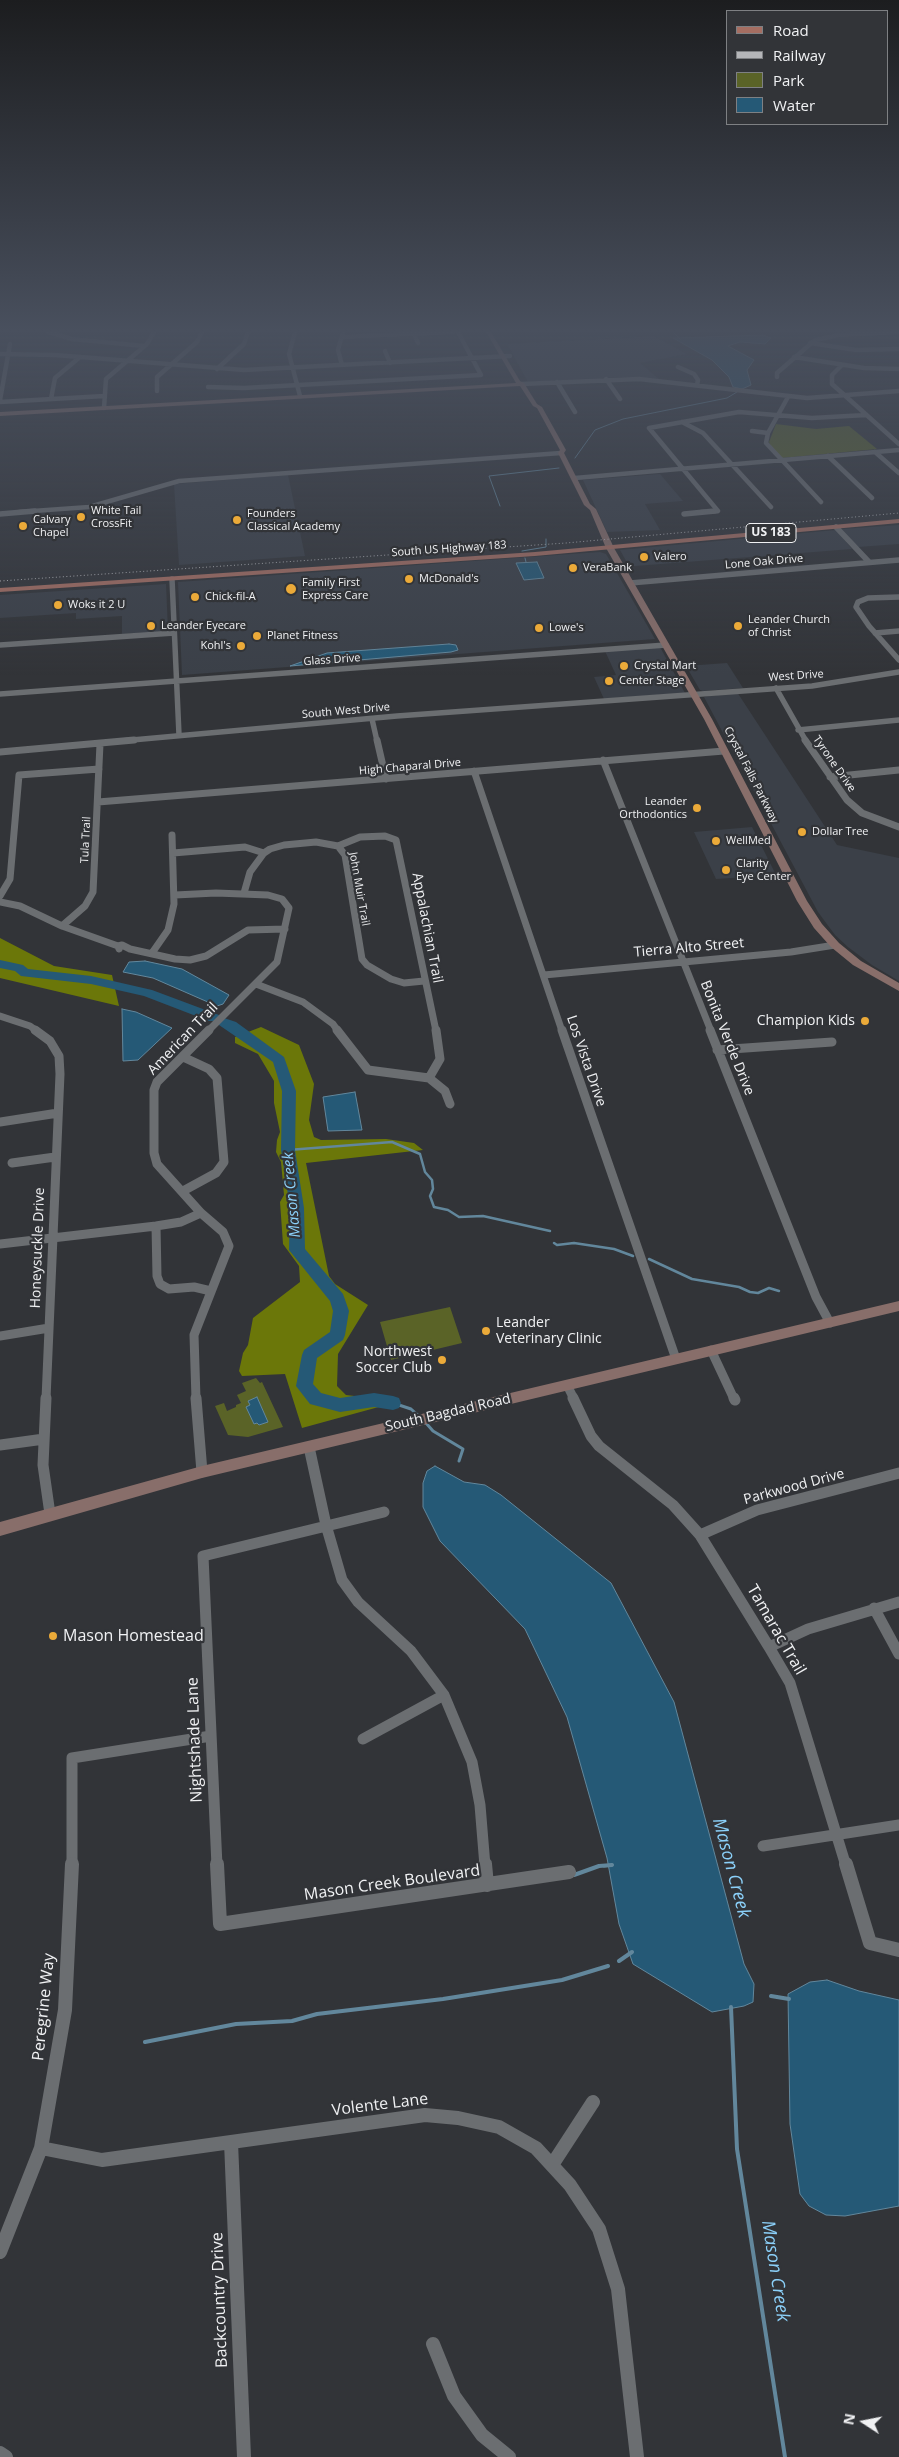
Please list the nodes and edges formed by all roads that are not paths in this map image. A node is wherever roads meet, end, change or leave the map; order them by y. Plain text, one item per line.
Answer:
1 (554, 447) edge
2 (664, 447) edge
3 (716, 447) edge
4 (768, 447) edge
5 (899, 450) edge
6 (875, 452) junction
7 (561, 453) junction
8 (828, 456) junction
9 (780, 460) junction
10 (732, 464) junction
11 (683, 468) junction
12 (899, 473) edge
13 (575, 478) junction
14 (872, 498) dead end
15 (821, 502) dead end
16 (771, 507) dead end
17 (0, 514) edge
18 (684, 514) dead end
19 (899, 521) edge
20 (836, 526) junction
21 (610, 548) junction
22 (899, 560) edge
23 (869, 562) junction
24 (172, 579) junction
25 (630, 583) junction
26 (0, 590) edge
27 (899, 597) edge
28 (899, 631) edge
29 (174, 633) junction
30 (875, 633) junction
31 (0, 645) edge
32 (666, 645) junction
33 (899, 660) edge
34 (899, 672) edge
35 (176, 681) junction
36 (776, 688) junction
37 (0, 694) edge
38 (694, 694) junction
39 (372, 719) junction
40 (899, 720) edge
41 (798, 730) junction
42 (179, 735) junction
43 (100, 744) junction
44 (724, 751) junction
45 (0, 752) edge
46 (603, 760) junction
47 (99, 769) junction
48 (899, 770) edge
49 (474, 771) junction
50 (830, 777) junction
51 (386, 779) junction
52 (98, 802) junction
53 (899, 828) edge
54 (172, 835) dead end
55 (338, 846) junction
56 (173, 853) junction
57 (264, 853) junction
58 (244, 894) junction
59 (175, 895) junction
60 (0, 896) edge
61 (0, 902) edge
62 (62, 926) junction
63 (285, 929) junction
64 (836, 945) junction
65 (152, 953) junction
66 (683, 961) junction
67 (544, 975) junction
68 (424, 981) junction
69 (256, 984) junction
70 (899, 988) edge
71 (0, 1016) edge
72 (832, 1042) dead end
73 (717, 1050) junction
74 (183, 1057) junction
75 (428, 1078) junction
76 (450, 1104) dead end
77 (58, 1113) junction
78 (0, 1122) edge
79 (55, 1157) junction
80 (12, 1163) dead end
81 (183, 1190) junction
82 (201, 1213) junction
83 (156, 1226) junction
84 (52, 1238) junction
85 (0, 1244) edge
86 (211, 1291) junction
87 (899, 1306) edge
88 (830, 1323) junction
89 (49, 1328) junction
90 (0, 1336) edge
91 (711, 1350) junction
92 (676, 1359) junction
93 (567, 1385) junction
94 (734, 1400) dead end
95 (44, 1439) junction
96 (0, 1445) edge
97 (309, 1447) junction
98 (202, 1472) junction
99 (899, 1473) edge
100 (384, 1512) dead end
101 (50, 1514) junction
102 (326, 1525) junction
103 (0, 1529) edge
104 (700, 1535) junction
105 (899, 1602) edge
106 (874, 1608) junction
107 (769, 1647) junction
108 (899, 1654) edge
109 (444, 1695) junction
110 (211, 1736) junction
111 (363, 1739) dead end
112 (899, 1825) edge
113 (835, 1835) junction
114 (764, 1846) dead end
115 (569, 1872) dead end
116 (487, 1885) junction
117 (220, 1924) joint
118 (899, 1950) edge
119 (593, 2102) dead end
120 (231, 2142) junction
121 (41, 2148) junction
122 (552, 2165) junction
123 (0, 2252) edge
124 (433, 2344) dead end
125 (0, 2453) edge
126 (6, 2457) edge
127 (244, 2457) edge
128 (509, 2457) edge
129 (636, 2457) edge

1 - 7 main road, Crystal Falls Parkway
2 - 11 street
3 - 10 street
4 - 9 street
5 - 6 street
6 - 8 street
6 - 12 street
7 - 13 main road, Crystal Falls Parkway
7 - 17 street
8 - 9 street
8 - 14 street
9 - 10 street
9 - 15 street
10 - 11 street
10 - 16 street
11 - 13 street
11 - 18 street
13 - 21 main road, Crystal Falls Parkway
19 - 20 main road, South US Highway 183 / US 183
20 - 21 main road, South US Highway 183 / US 183
20 - 23 street
21 - 24 main road, South US Highway 183 / US 183
21 - 25 main road, Crystal Falls Parkway
22 - 23 street, Lone Oak Drive
23 - 25 street, Lone Oak Drive
24 - 26 main road, South US Highway 183 / US 183
24 - 29 street
25 - 32 main road, Crystal Falls Parkway
27 - 30 street
28 - 30 street
29 - 31 street
29 - 35 street
30 - 33 street
32 - 35 street, Glass Drive
32 - 38 main road, Crystal Falls Parkway
34 - 36 street, West Drive
35 - 37 street, Glass Drive
35 - 42 street
36 - 38 street, West Drive
36 - 41 street, Tyrone Drive
38 - 39 street, South West Drive
38 - 44 main road, Crystal Falls Parkway
39 - 42 street, South West Drive
39 - 51 street
40 - 41 street
41 - 50 street, Tyrone Drive
42 - 43 street, South West Drive
43 - 45 street, South West Drive
43 - 47 street, Tula Trail
44 - 46 street, High Chaparal Drive
44 - 64 main road, Crystal Falls Parkway
46 - 49 street, High Chaparal Drive
46 - 66 street, Bonita Verde Drive
47 - 52 street, Tula Trail
47 - 60 street
48 - 50 street
49 - 51 street, High Chaparal Drive
49 - 67 street, Los Vista Drive
50 - 53 street, Tyrone Drive
51 - 52 street, High Chaparal Drive
52 - 62 street, Tula Trail
54 - 56 street
55 - 57 street, John Muir Trail
55 - 68 street, John Muir Trail
55 - 68 street, Appalachian Trail
56 - 57 street
56 - 59 street
57 - 58 street
58 - 59 street, American Trail
58 - 63 street, American Trail
59 - 65 street
61 - 62 street
62 - 65 street
63 - 65 street
63 - 69 street, American Trail
64 - 66 street, Tierra Alto Street
64 - 70 main road, Crystal Falls Parkway
66 - 67 street, Tierra Alto Street
66 - 73 street, Bonita Verde Drive
67 - 92 street, Los Vista Drive
68 - 75 street, Appalachian Trail
69 - 74 street, American Trail
69 - 75 street
71 - 77 street, Honeysuckle Drive
72 - 73 street
73 - 88 street, Bonita Verde Drive
74 - 81 street, American Trail
74 - 81 street
75 - 76 street
77 - 78 street
77 - 79 street, Honeysuckle Drive
79 - 80 street
79 - 84 street, Honeysuckle Drive
81 - 82 street, American Trail
82 - 83 street
82 - 86 street, American Trail
83 - 84 street
83 - 86 street
84 - 85 street
84 - 89 street, Honeysuckle Drive
86 - 98 street, American Trail
87 - 88 main road, South Bagdad Road
88 - 91 main road, South Bagdad Road
89 - 90 street
89 - 95 street, Honeysuckle Drive
91 - 92 main road, South Bagdad Road
91 - 94 street
92 - 93 main road, South Bagdad Road
93 - 97 main road, South Bagdad Road
93 - 104 street, Tamarac Trail
95 - 96 street
95 - 101 street, Honeysuckle Drive
97 - 98 main road, South Bagdad Road
97 - 102 street
98 - 101 main road, South Bagdad Road
99 - 104 street, Parkwood Drive
100 - 102 street
101 - 103 main road, South Bagdad Road
102 - 109 street
102 - 110 street, Nightshade Lane
104 - 107 street, Tamarac Trail
105 - 106 street
106 - 107 street
106 - 108 street
107 - 113 street, Tamarac Trail
109 - 111 street
109 - 116 street
110 - 117 street, Nightshade Lane
110 - 121 street, Peregrine Way
112 - 113 street
113 - 114 street
113 - 118 street, Tamarac Trail
115 - 116 street, Mason Creek Boulevard
116 - 117 street, Mason Creek Boulevard
119 - 122 street
120 - 121 street, Volente Lane
120 - 122 street, Volente Lane
120 - 127 street, Backcountry Drive
121 - 123 street, Peregrine Way
122 - 129 street, Volente Lane
124 - 128 street
125 - 126 street

